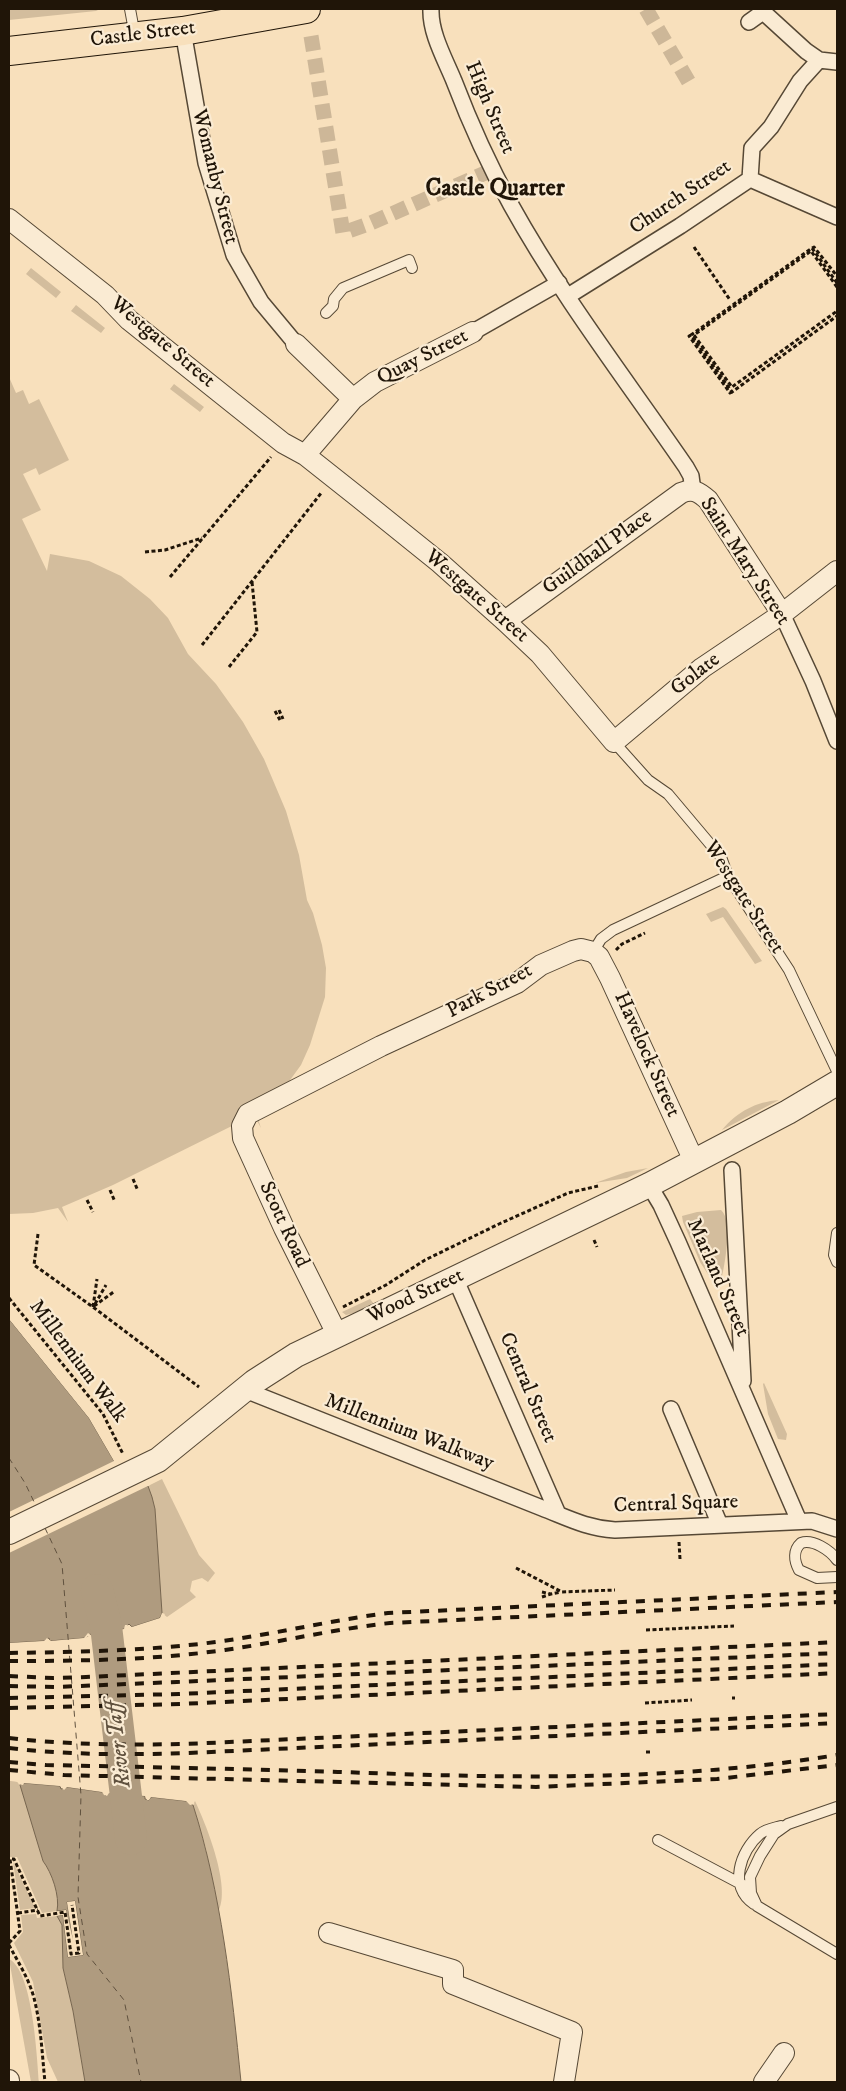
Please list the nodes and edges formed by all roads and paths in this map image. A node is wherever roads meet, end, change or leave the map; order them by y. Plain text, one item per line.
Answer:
1 (130, 9) edge
2 (306, 9) edge
3 (431, 9) edge
4 (762, 10) edge
5 (749, 22) dead end
6 (183, 31) junction
7 (136, 38) junction
8 (9, 51) edge
9 (819, 60) junction
10 (837, 62) edge
11 (750, 178) junction
12 (837, 217) edge
13 (9, 219) edge
14 (694, 247) dead end
15 (812, 248) junction
16 (412, 268) dead end
17 (837, 276) edge
18 (837, 283) edge
19 (837, 287) edge
20 (563, 290) junction
21 (730, 300) dead end
22 (837, 311) edge
23 (326, 313) dead end
24 (837, 316) edge
25 (473, 332) joint
26 (300, 341) joint
27 (353, 399) junction
28 (304, 455) junction
29 (272, 456) dead end
30 (693, 490) junction
31 (320, 495) dead end
32 (204, 538) junction
33 (145, 552) dead end
34 (837, 571) edge
35 (170, 577) dead end
36 (252, 581) junction
37 (782, 614) junction
38 (505, 621) junction
39 (202, 645) dead end
40 (229, 667) dead end
41 (277, 710) dead end
42 (281, 720) dead end
43 (837, 741) edge
44 (614, 742) junction
45 (728, 876) junction
46 (652, 929) dead end
47 (593, 952) junction
48 (615, 953) dead end
49 (837, 1071) edge
50 (837, 1083) edge
51 (248, 1114) joint
52 (694, 1161) junction
53 (732, 1170) dead end
54 (132, 1179) dead end
55 (649, 1185) junction
56 (599, 1186) dead end
57 (110, 1190) dead end
58 (138, 1191) dead end
59 (87, 1200) dead end
60 (115, 1202) dead end
61 (93, 1212) dead end
62 (837, 1233) edge
63 (38, 1234) dead end
64 (594, 1240) dead end
65 (598, 1247) dead end
66 (837, 1262) edge
67 (97, 1278) dead end
68 (455, 1278) junction
69 (106, 1284) dead end
70 (115, 1290) dead end
71 (9, 1298) edge
72 (93, 1307) junction
73 (332, 1325) junction
74 (199, 1387) dead end
75 (244, 1390) junction
76 (743, 1391) junction
77 (671, 1409) dead end
78 (141, 1469) junction
79 (558, 1514) junction
80 (799, 1521) junction
81 (720, 1525) junction
82 (837, 1529) edge
83 (9, 1532) edge
84 (837, 1560) edge
85 (516, 1568) dead end
86 (837, 1577) edge
87 (615, 1590) dead end
88 (542, 1592) dead end
89 (562, 1592) junction
90 (551, 1594) junction
91 (542, 1597) dead end
92 (734, 1626) dead end
93 (646, 1630) dead end
94 (692, 1700) dead end
95 (645, 1703) dead end
96 (646, 1752) dead end
97 (652, 1752) dead end
98 (837, 1807) edge
99 (788, 1824) junction
100 (658, 1840) dead end
101 (740, 1883) junction
102 (750, 1889) junction
103 (72, 1905) dead end
104 (757, 1906) junction
105 (38, 1910) junction
106 (18, 1913) junction
107 (329, 1933) dead end
108 (9, 1944) edge
109 (837, 1954) edge
110 (784, 2053) dead end
111 (44, 2082) edge
112 (564, 2082) edge
113 (764, 2082) edge

1 - 7 lane
2 - 6 main road, Castle Street
3 - 20 street, High Street
4 - 5 street
4 - 9 street
6 - 7 main road, Castle Street
6 - 26 street, Womanby Street
7 - 8 main road, Castle Street
9 - 10 street
9 - 11 street, Church Street
11 - 12 street
11 - 20 street, Church Street
13 - 28 street, Westgate Street
14 - 21 path
15 - 17 path
15 - 18 path, bridge
15 - 24 path, bridge
16 - 23 lane
19 - 22 path
20 - 25 street, Quay Street
20 - 30 street, Saint Mary Street
25 - 27 street, Quay Street
26 - 27 street, Womanby Street
27 - 28 street, Quay Street
28 - 38 street, Westgate Street
29 - 32 path
30 - 37 street, Saint Mary Street
30 - 38 street, Guildhall Place
31 - 36 path
32 - 33 path
32 - 35 path
34 - 37 street, Golate
36 - 39 path
36 - 40 path
37 - 43 street, Saint Mary Street
37 - 44 street, Golate
38 - 44 street, Westgate Street
41 - 42 path
44 - 45 lane, Westgate Street
45 - 47 lane
45 - 49 lane, Westgate Street
46 - 48 path
47 - 51 street, Park Street
47 - 52 street, Havelock Street
50 - 52 street, Wood Street
51 - 73 street, Scott Road
52 - 55 street, Wood Street
53 - 76 street, Marland Street
54 - 58 path
55 - 68 street, Wood Street
55 - 76 street, Marland Street
56 - 73 path
57 - 60 path
59 - 61 path
62 - 66 lane
63 - 72 path
64 - 65 path
67 - 72 path
68 - 73 street, Wood Street
68 - 79 street, Central Street
69 - 72 path
70 - 72 path
71 - 78 path, Millennium Walk
72 - 74 path
73 - 75 street, Wood Street
75 - 78 street, Wood Street
75 - 79 street, Millennium Walkway
76 - 80 street, Marland Street
77 - 81 street
78 - 83 street, Wood Street
79 - 81 street, Central Square
80 - 81 street, Central Square
80 - 82 street, Central Square
84 - 86 lane
85 - 89 path
87 - 89 path
88 - 90 path
89 - 90 path
90 - 91 path
92 - 93 path
94 - 95 path
96 - 97 path
98 - 99 lane
99 - 101 lane
99 - 102 lane
100 - 101 lane
101 - 102 lane
101 - 104 lane
102 - 104 lane
103 - 105 path
104 - 109 lane
105 - 106 path
105 - 106 path
106 - 108 path
107 - 112 street
108 - 111 path
110 - 113 street

